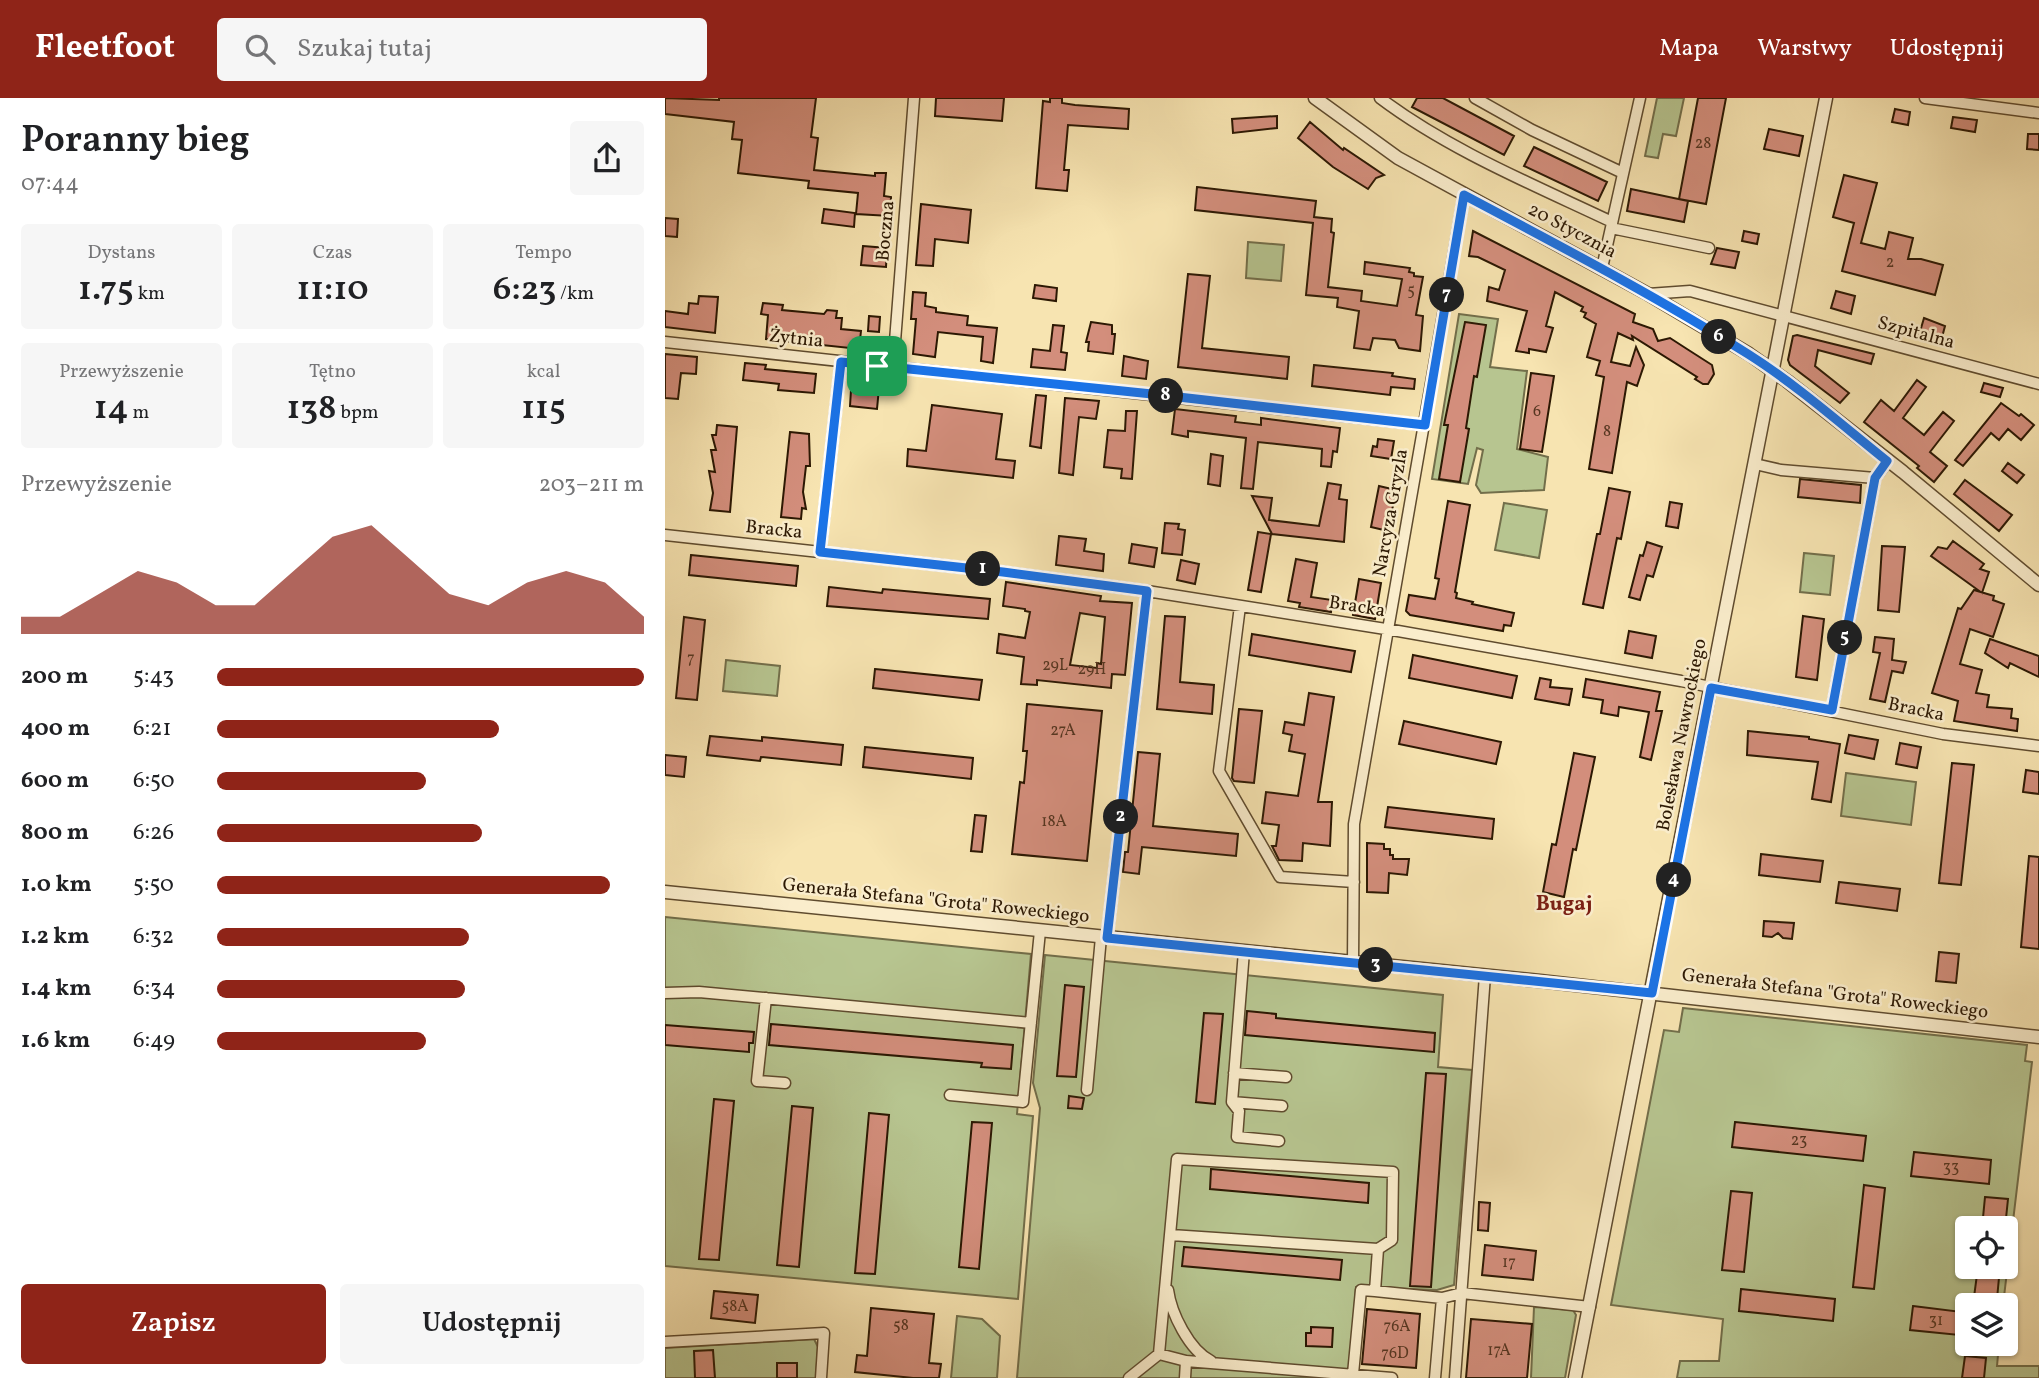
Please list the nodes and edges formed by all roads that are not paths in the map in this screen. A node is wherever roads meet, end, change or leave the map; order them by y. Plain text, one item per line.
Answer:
1 (914, 98) edge
2 (1315, 98) edge
3 (1380, 98) edge
4 (1475, 98) edge
5 (1640, 98) edge
6 (1826, 98) edge
7 (1925, 98) edge
8 (2039, 113) edge
9 (1623, 173) junction
10 (1464, 195) junction
11 (1611, 225) junction
12 (1709, 248) dead end
13 (1602, 268) junction
14 (1648, 294) junction
15 (1784, 316) junction
16 (665, 342) edge
17 (841, 362) junction
18 (893, 367) junction
19 (1772, 371) junction
20 (2039, 384) edge
21 (1425, 425) junction
22 (1887, 461) junction
23 (1755, 464) junction
24 (1875, 478) junction
25 (665, 535) edge
26 (820, 552) junction
27 (2039, 585) edge
28 (1147, 591) junction
29 (1240, 606) junction
30 (1387, 630) junction
31 (1711, 688) junction
32 (1832, 710) junction
33 (2039, 746) edge
34 (1354, 882) junction
35 (665, 892) edge
36 (1040, 931) junction
37 (1104, 937) junction
38 (1244, 951) junction
39 (1353, 963) junction
40 (1485, 975) junction
41 (665, 993) edge
42 (1652, 993) junction
43 (766, 998) junction
44 (1031, 1023) junction
45 (2039, 1037) edge
46 (1234, 1073) junction
47 (1286, 1077) dead end
48 (785, 1083) dead end
49 (1087, 1090) dead end
50 (950, 1095) dead end
51 (1232, 1102) junction
52 (1282, 1106) dead end
53 (1279, 1141) dead end
54 (1171, 1235) junction
55 (1378, 1249) junction
56 (1168, 1271) junction
57 (1375, 1291) junction
58 (1462, 1293) junction
59 (1442, 1298) junction
60 (1590, 1307) junction
61 (665, 1342) edge
62 (1159, 1354) junction
63 (1186, 1361) junction
64 (1220, 1363) junction
65 (1353, 1374) junction
66 (821, 1378) edge
67 (1129, 1378) edge
68 (1185, 1378) edge
69 (1392, 1378) edge
70 (1435, 1378) edge
71 (1455, 1378) edge
72 (1575, 1378) edge

1 - 18 street, Boczna
2 - 10 street, 20 Stycznia
3 - 11 street
4 - 9 street
5 - 9 street
6 - 15 street, Bolesława Nawrockiego
7 - 8 street
9 - 11 street
10 - 13 street, 20 Stycznia
10 - 21 street, Narcyza Gryzla
11 - 12 street
11 - 13 street
13 - 14 street, 20 Stycznia
14 - 15 street, Szpitalna
14 - 19 street, 20 Stycznia
15 - 19 street, Bolesława Nawrockiego
15 - 20 street, Szpitalna
16 - 17 street, Żytnia
17 - 18 street, Żytnia
17 - 26 street
18 - 21 street, Żytnia
19 - 22 street, 20 Stycznia
19 - 23 street, Bolesława Nawrockiego
21 - 30 street, Narcyza Gryzla
22 - 24 street
22 - 27 street, 20 Stycznia
23 - 24 street
23 - 31 street, Bolesława Nawrockiego
24 - 32 street
25 - 26 street, Bracka
26 - 28 street, Bracka
28 - 29 street, Bracka
28 - 37 street
29 - 30 street, Bracka
29 - 34 street
30 - 31 street, Bracka
30 - 34 street, Narcyza Gryzla
31 - 32 street, Bracka
31 - 42 street, Bolesława Nawrockiego
32 - 33 street, Bracka
34 - 39 street, Narcyza Gryzla
35 - 36 street, Generała Stefana "Grota" Roweckiego
36 - 37 street, Generała Stefana "Grota" Roweckiego
36 - 44 street
37 - 38 street, Generała Stefana "Grota" Roweckiego
37 - 49 street
38 - 39 street, Generała Stefana "Grota" Roweckiego
38 - 46 street
39 - 40 street, Generała Stefana "Grota" Roweckiego
40 - 42 street, Generała Stefana "Grota" Roweckiego
40 - 58 street
41 - 43 street
42 - 45 street, Generała Stefana "Grota" Roweckiego
42 - 60 street, Bolesława Nawrockiego
43 - 44 street
43 - 48 street
44 - 50 street
46 - 47 street
46 - 51 street
51 - 52 street
51 - 53 street
54 - 55 street
54 - 55 street
54 - 56 street
55 - 57 street
56 - 62 street
56 - 64 street
57 - 59 street
57 - 65 street
58 - 59 street
58 - 60 street
58 - 71 street
59 - 70 street
60 - 72 street, Bolesława Nawrockiego
61 - 66 street
62 - 63 street
62 - 67 street
63 - 64 street
63 - 68 street
64 - 65 street
65 - 69 street

